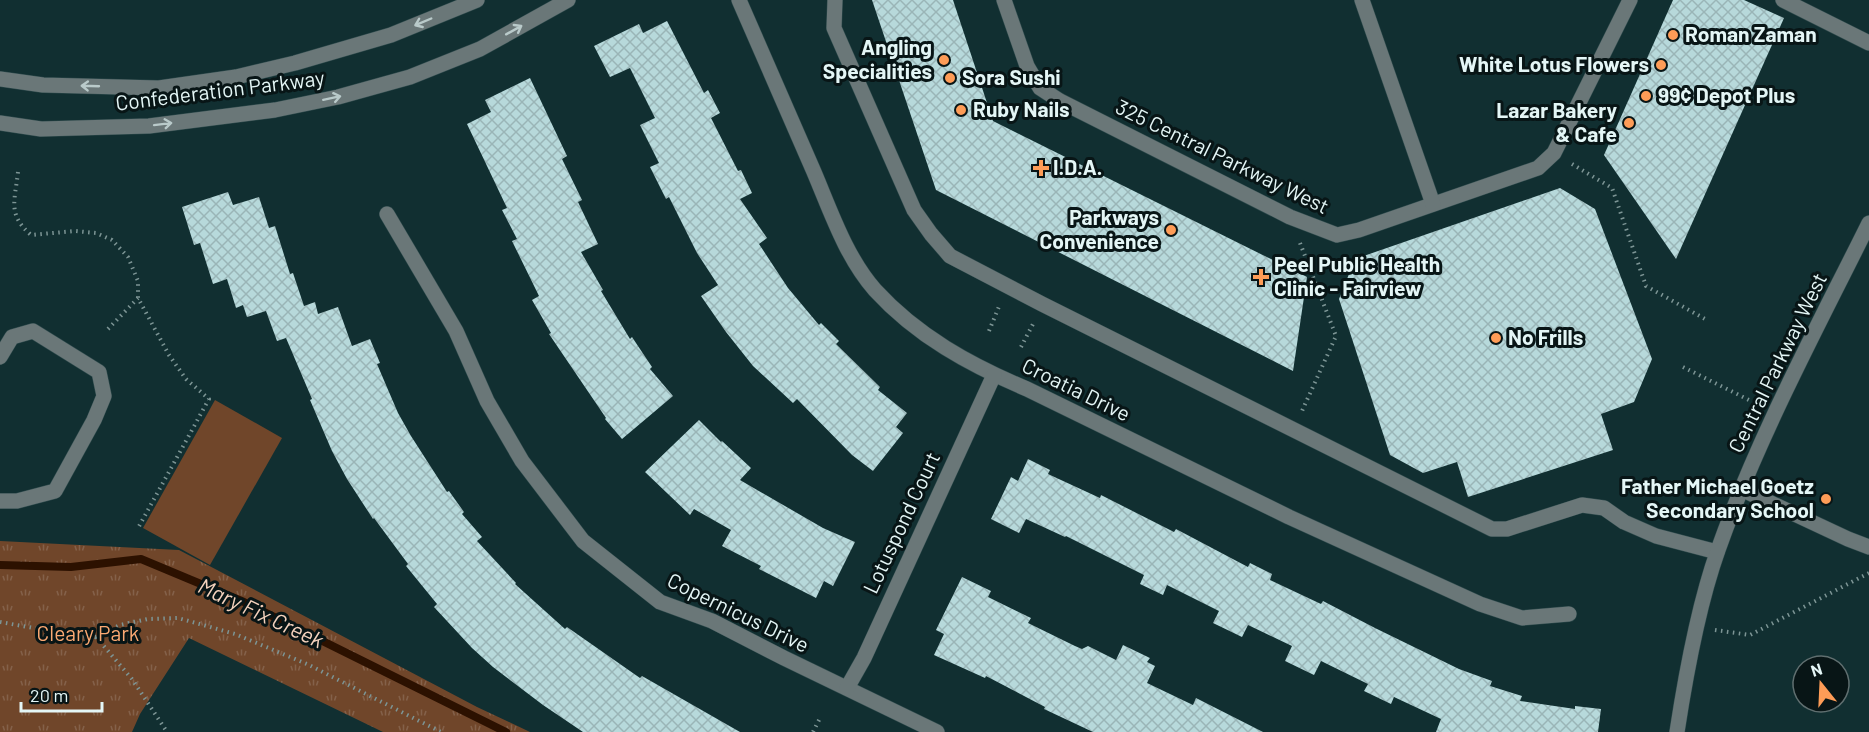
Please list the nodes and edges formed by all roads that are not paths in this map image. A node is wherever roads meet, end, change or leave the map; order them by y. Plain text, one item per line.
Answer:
1 (477, 0) edge
2 (568, 0) edge
3 (739, 0) edge
4 (835, 0) edge
5 (1004, 0) edge
6 (1362, 0) edge
7 (1630, 0) edge
8 (1783, 0) edge
9 (1869, 43) edge
10 (0, 78) edge
11 (0, 123) edge
12 (1432, 204) junction
13 (387, 214) dead end
14 (1869, 223) edge
15 (0, 357) edge
16 (994, 375) junction
17 (1741, 489) junction
18 (0, 501) edge
19 (1869, 547) edge
20 (1717, 552) junction
21 (1569, 614) dead end
22 (847, 688) junction
23 (937, 732) edge
24 (1677, 732) edge

1 -> 10 street, Confederation Parkway
11 -> 2 street, Confederation Parkway
3 - 16 street, Croatia Drive
4 - 20 street
5 - 12 street, 325 Central Parkway West
6 - 12 street
7 - 12 street, 325 Central Parkway West
8 - 9 street
13 - 22 street, Copernicus Drive
14 - 17 street, Central Parkway West
15 - 18 street
16 - 21 street, Croatia Drive
16 - 22 street, Lotuspond Court
17 - 19 street
17 - 20 street, Central Parkway West
20 - 24 street, Central Parkway West
22 - 23 street, Copernicus Drive

